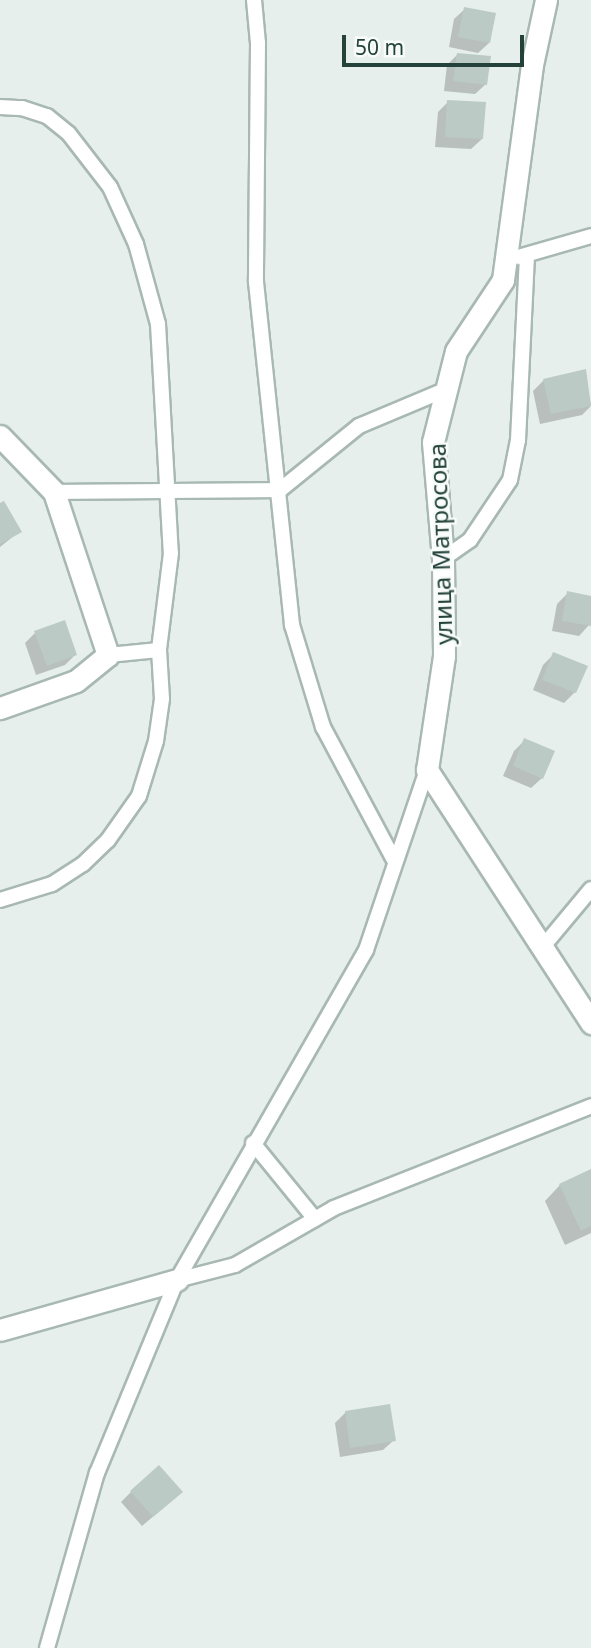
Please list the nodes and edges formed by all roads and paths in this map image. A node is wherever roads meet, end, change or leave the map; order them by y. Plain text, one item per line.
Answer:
1 (254, 0) edge
2 (546, 0) edge
3 (0, 107) edge
4 (591, 236) edge
5 (517, 258) junction
6 (447, 389) junction
7 (0, 436) edge
8 (279, 490) junction
9 (166, 491) junction
10 (54, 492) junction
11 (443, 559) junction
12 (159, 650) junction
13 (107, 655) junction
14 (0, 708) edge
15 (427, 770) junction
16 (394, 860) junction
17 (591, 889) edge
18 (0, 900) edge
19 (541, 949) junction
20 (591, 1023) edge
21 (591, 1106) edge
22 (253, 1143) junction
23 (316, 1219) junction
24 (177, 1280) junction
25 (0, 1330) edge
26 (47, 1648) edge

1 - 8 lane
2 - 5 street, улица Матросова
3 - 9 lane
4 - 5 lane
5 - 6 street, улица Матросова
5 - 11 lane
6 - 8 lane
6 - 11 street, улица Матросова
7 - 10 street
8 - 9 lane
8 - 16 lane
9 - 10 lane
9 - 12 lane
10 - 13 street
11 - 15 street, улица Матросова
12 - 13 lane
12 - 18 lane
13 - 14 street
15 - 16 lane
15 - 19 street
16 - 22 lane
17 - 19 lane
19 - 20 street
21 - 23 lane
22 - 23 lane
22 - 24 lane
23 - 24 lane
24 - 25 street
24 - 26 lane

